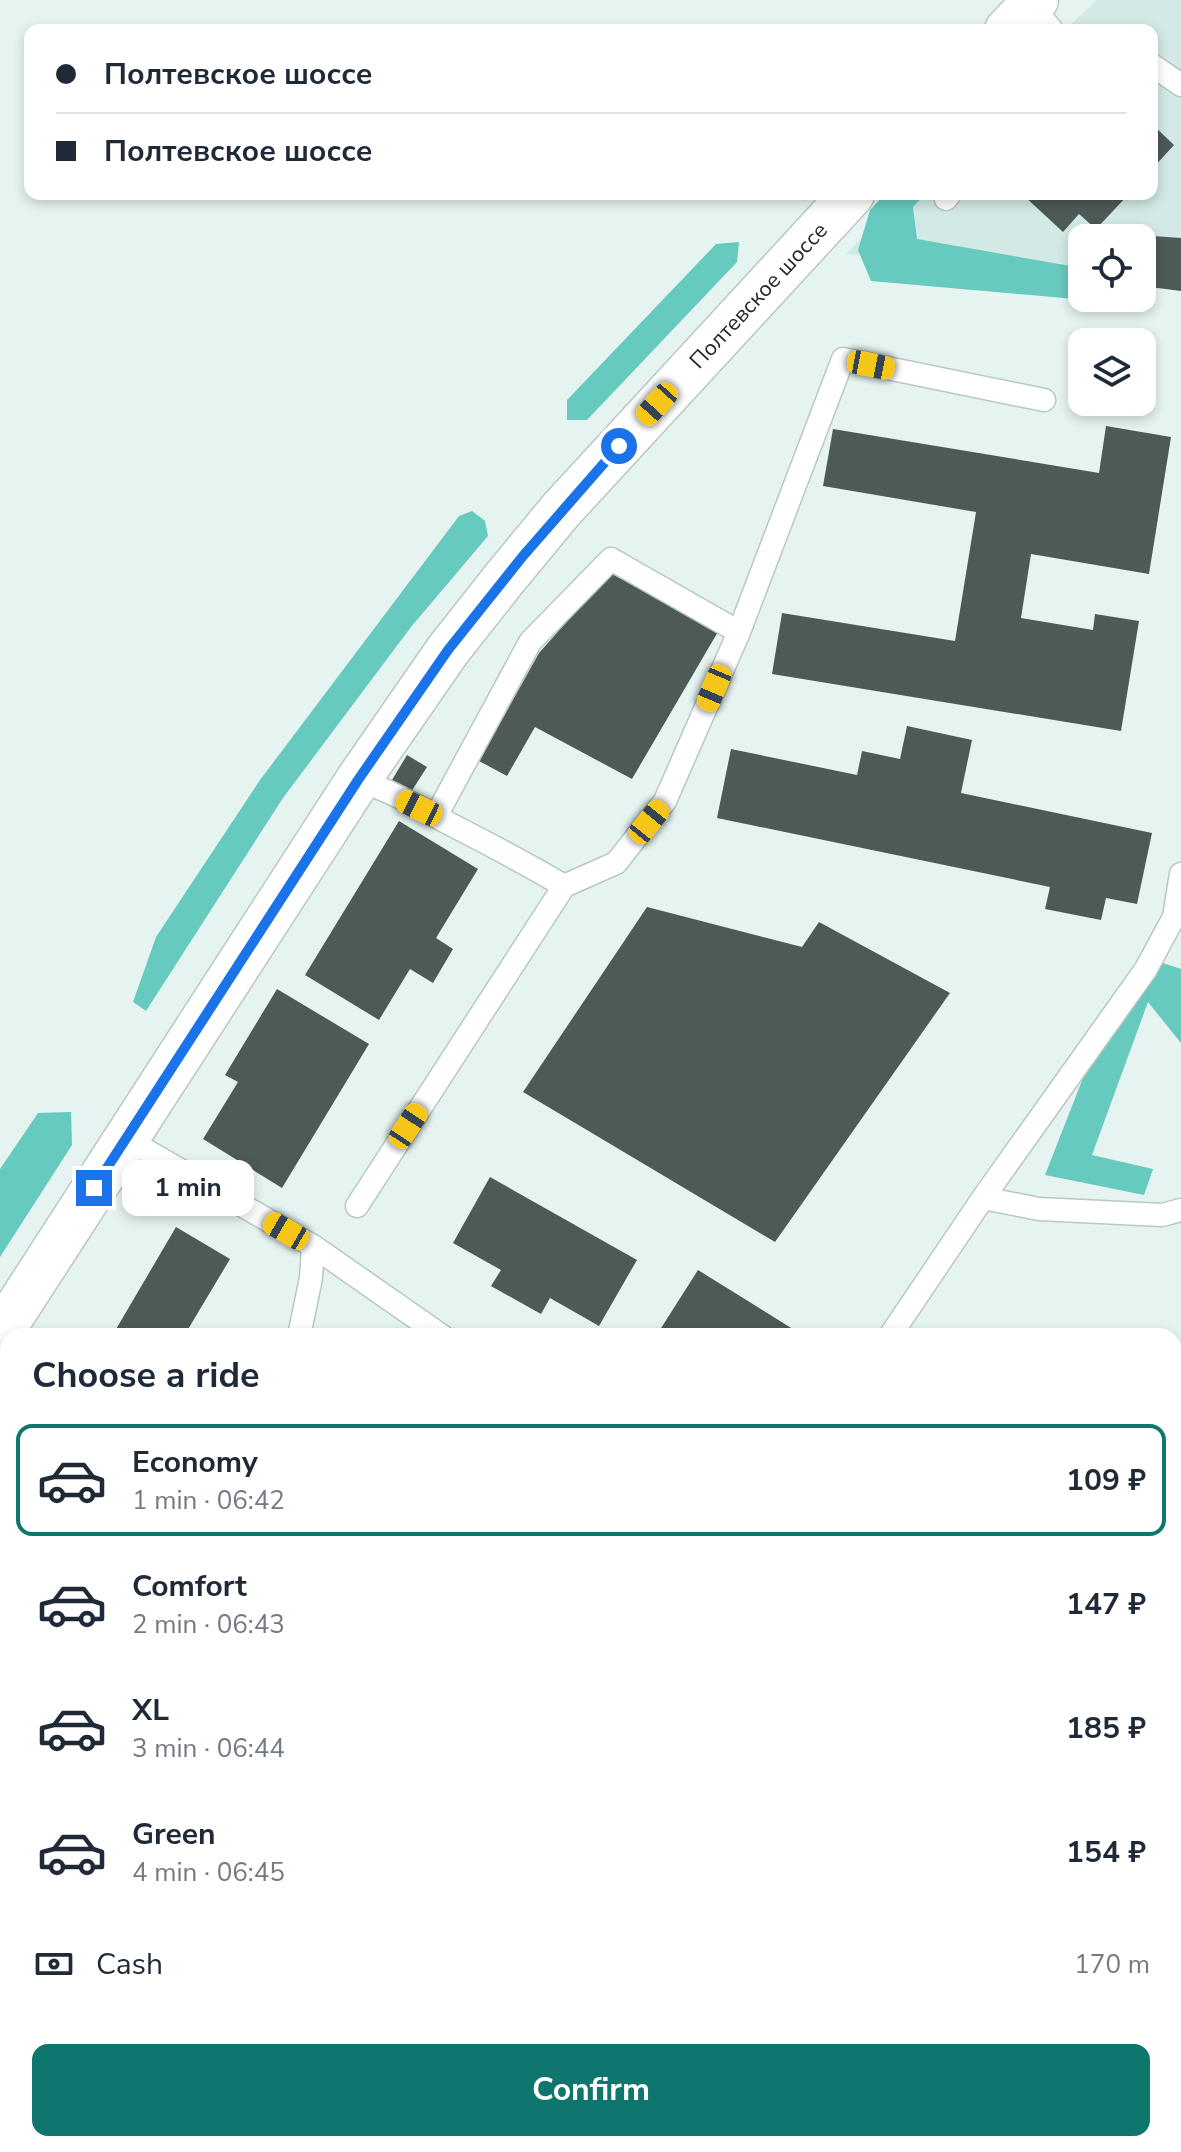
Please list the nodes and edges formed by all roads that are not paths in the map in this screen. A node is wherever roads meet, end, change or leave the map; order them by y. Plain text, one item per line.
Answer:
1 (1158, 69) edge
2 (1181, 85) edge
3 (846, 200) edge
4 (1044, 400) dead end
5 (739, 632) junction
6 (358, 780) junction
7 (436, 816) junction
8 (1181, 874) edge
9 (564, 886) junction
10 (1178, 918) edge
11 (126, 1139) junction
12 (983, 1198) junction
13 (357, 1206) dead end
14 (1181, 1210) edge
15 (313, 1246) junction
16 (4, 1328) edge
17 (301, 1328) edge
18 (431, 1328) edge
19 (895, 1328) edge

1 - 2 lane
3 - 6 street, Полтевское шоссе
4 - 5 lane
5 - 7 lane
5 - 9 lane
6 - 7 lane
6 - 11 street, Полтевское шоссе
7 - 9 lane
8 - 10 lane
9 - 13 lane
10 - 12 lane
11 - 15 lane
11 - 16 street, Полтевское шоссе
12 - 14 lane
12 - 19 lane
15 - 17 lane
15 - 18 lane

